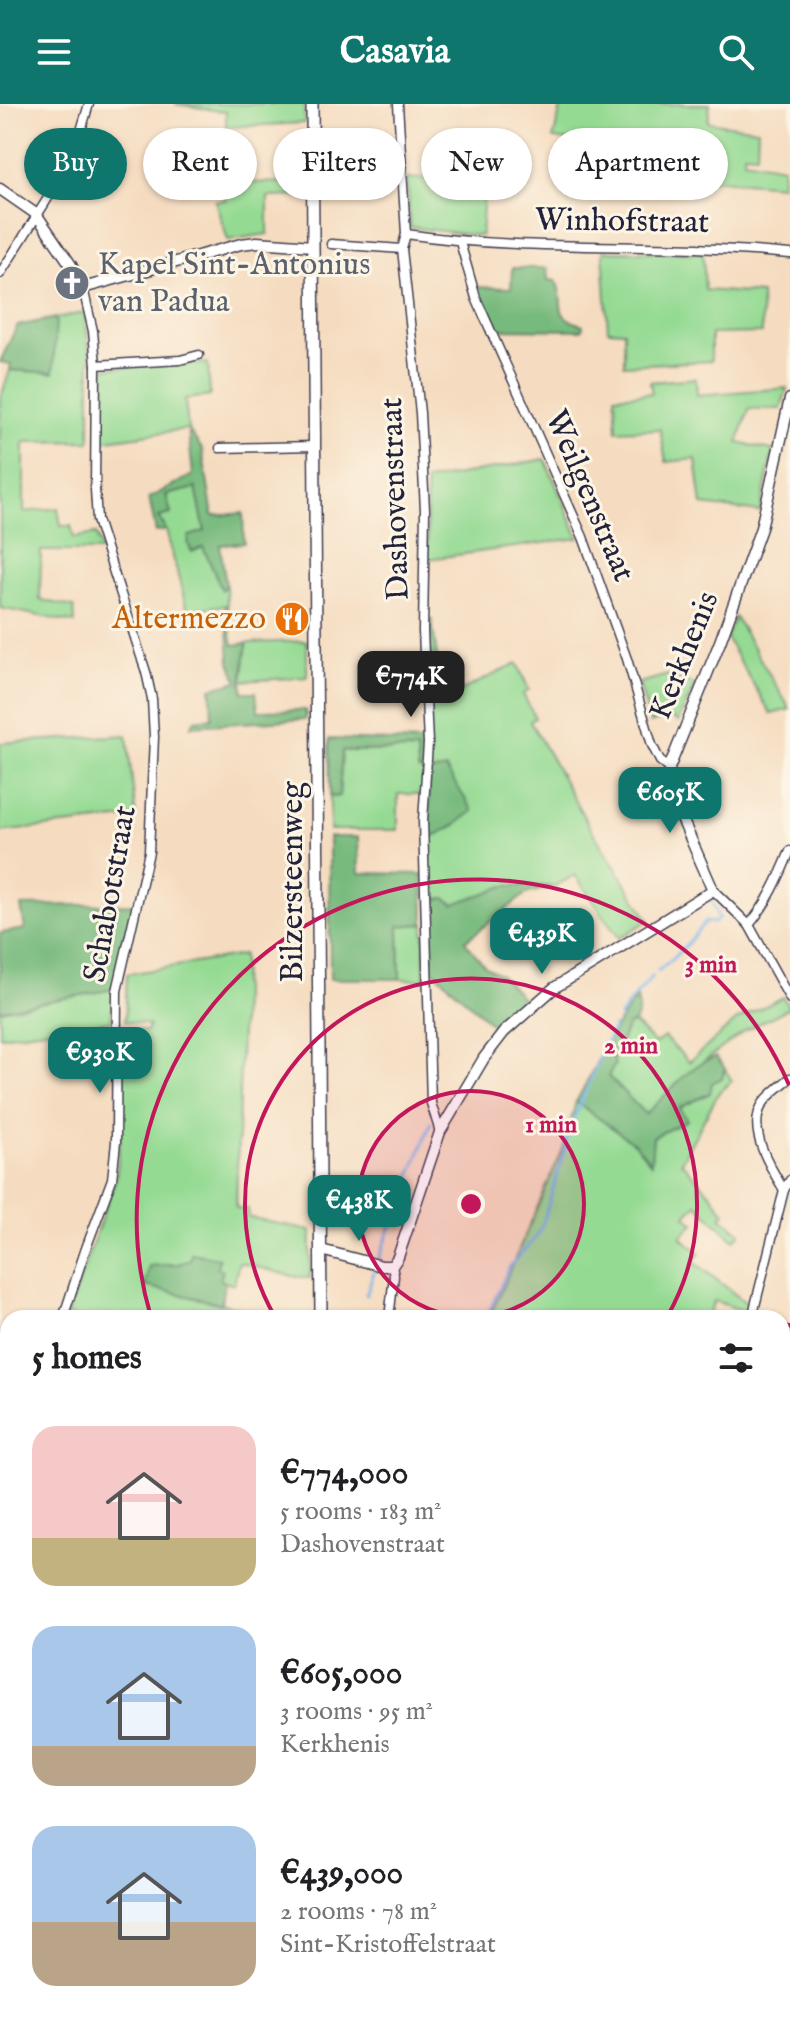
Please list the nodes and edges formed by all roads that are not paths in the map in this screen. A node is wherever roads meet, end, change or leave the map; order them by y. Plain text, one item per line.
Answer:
1 (89, 104) edge
2 (312, 104) edge
3 (398, 104) edge
4 (0, 189) edge
5 (36, 214) junction
6 (406, 234) junction
7 (460, 242) junction
8 (331, 244) dead end
9 (313, 246) junction
10 (402, 249) junction
11 (790, 254) edge
12 (0, 274) edge
13 (83, 288) junction
14 (199, 355) dead end
15 (96, 365) junction
16 (790, 399) edge
17 (315, 446) junction
18 (220, 448) dead end
19 (669, 768) junction
20 (790, 851) edge
21 (713, 890) junction
22 (749, 925) junction
23 (790, 999) edge
24 (790, 1078) edge
25 (440, 1132) junction
26 (790, 1180) edge
27 (784, 1190) junction
28 (321, 1250) junction
29 (392, 1266) junction
30 (66, 1310) edge
31 (321, 1310) edge
32 (390, 1310) edge
33 (754, 1310) edge

1 - 5 street
2 - 9 main road, Bilzersteenweg
3 - 6 street, Dashovenstraat
4 - 5 street
5 - 12 street
5 - 13 street
6 - 7 street, Winhofstraat
6 - 10 street, Dashovenstraat
7 - 11 street, Winhofstraat
7 - 19 street, Weilgenstraat
8 - 10 street
9 - 13 street
9 - 17 main road, Bilzersteenweg
10 - 25 street, Dashovenstraat
13 - 15 street, Schabotstraat
14 - 15 street
15 - 30 street, Schabotstraat
16 - 19 street, Kerkhenis
17 - 18 street
17 - 28 main road, Bilzersteenweg
19 - 21 street, Kerkhenis
20 - 22 street
21 - 22 street, Kerkhenis
21 - 25 street
22 - 23 street, Kerkhenis
24 - 27 street
25 - 29 street
26 - 27 street
27 - 33 street
28 - 29 street
28 - 31 main road, Bilzersteenweg
29 - 32 street

